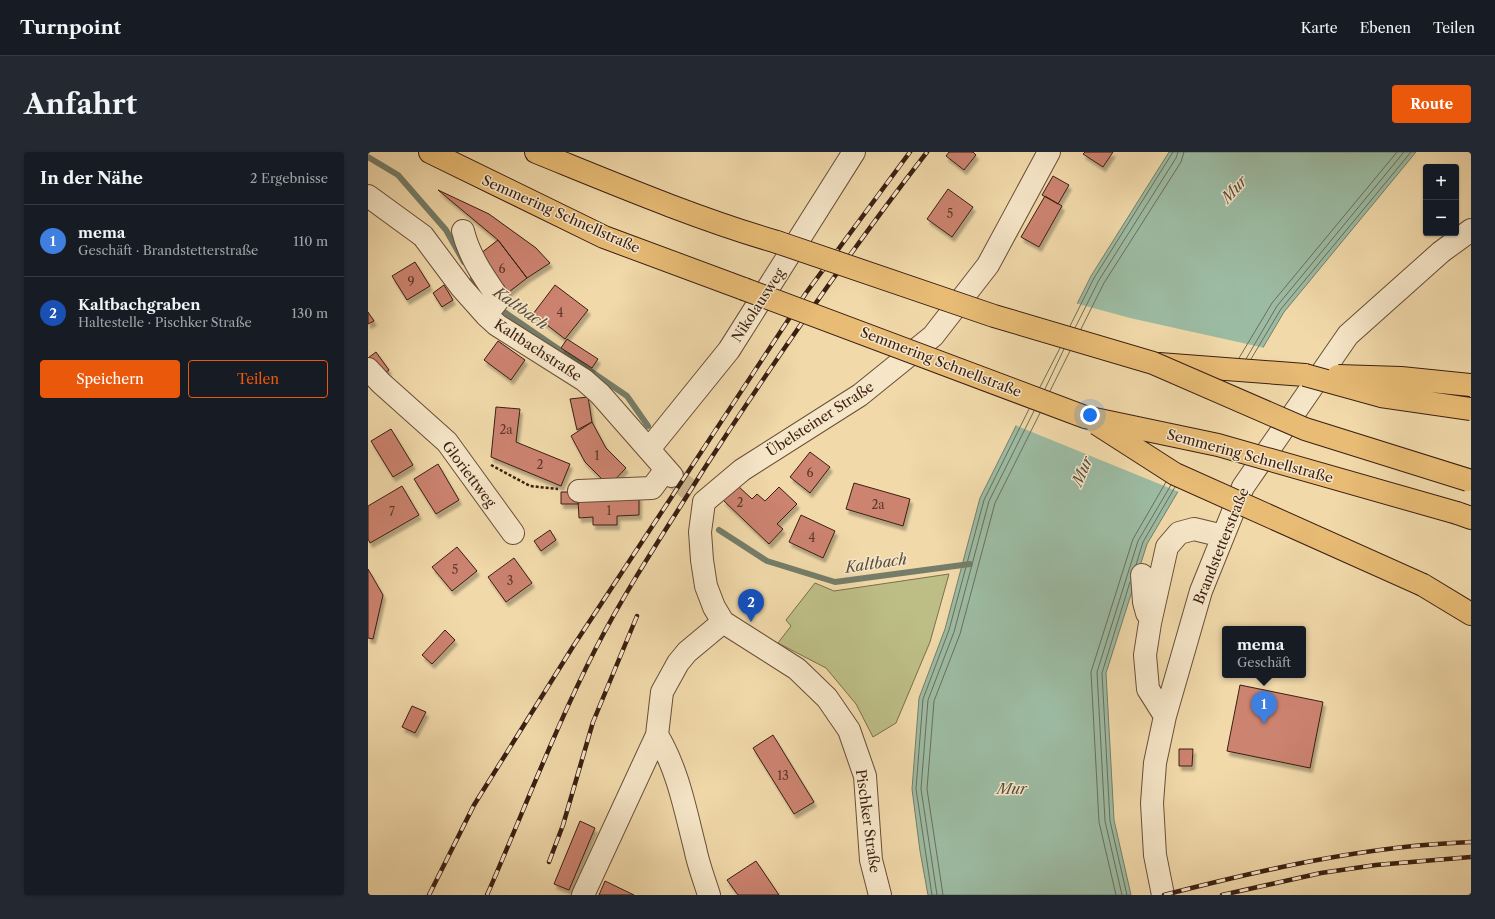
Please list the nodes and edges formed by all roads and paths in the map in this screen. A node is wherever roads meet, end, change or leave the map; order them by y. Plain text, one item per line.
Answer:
1 (430, 152) edge
2 (536, 152) edge
3 (854, 152) edge
4 (1049, 152) edge
5 (368, 196) edge
6 (1471, 230) edge
7 (462, 231) dead end
8 (491, 308) junction
9 (1153, 364) junction
10 (368, 369) edge
11 (1305, 375) junction
12 (1471, 385) edge
13 (1471, 409) edge
14 (1085, 416) junction
15 (649, 449) junction
16 (1469, 480) edge
17 (579, 490) dead end
18 (702, 500) joint
19 (1464, 516) edge
20 (513, 533) dead end
21 (1223, 536) junction
22 (1142, 575) dead end
23 (1423, 585) junction
24 (1471, 604) edge
25 (1471, 614) edge
26 (723, 622) junction
27 (1150, 623) junction
28 (1165, 716) junction
29 (657, 735) junction
30 (583, 895) edge
31 (709, 895) edge
32 (880, 895) edge
33 (1163, 895) edge

1 - 14 highway, Semmering Schnellstraße, bridge
2 - 9 highway, bridge
3 - 15 street, Nikolausweg
4 - 18 street, Übelsteiner Straße
5 - 8 street, Kaltbachstraße
6 - 21 street, Brandstetterstraße
7 - 8 street
8 - 15 street, Kaltbachstraße
9 - 11 highway, bridge
9 - 16 highway, bridge
10 - 20 street, Gloriettweg
11 - 12 highway, bridge
11 - 13 highway, bridge
14 - 19 highway, Semmering Schnellstraße, bridge
14 - 23 highway, bridge
15 - 17 street, Kaltbachstraße
18 - 26 street, Pischker Straße
21 - 27 street
21 - 28 street, Brandstetterstraße
22 - 27 street
23 - 24 highway
23 - 25 highway
26 - 29 street
26 - 32 street, Pischker Straße
27 - 28 street
28 - 33 street, Brandstetterstraße
29 - 30 street
29 - 31 street

